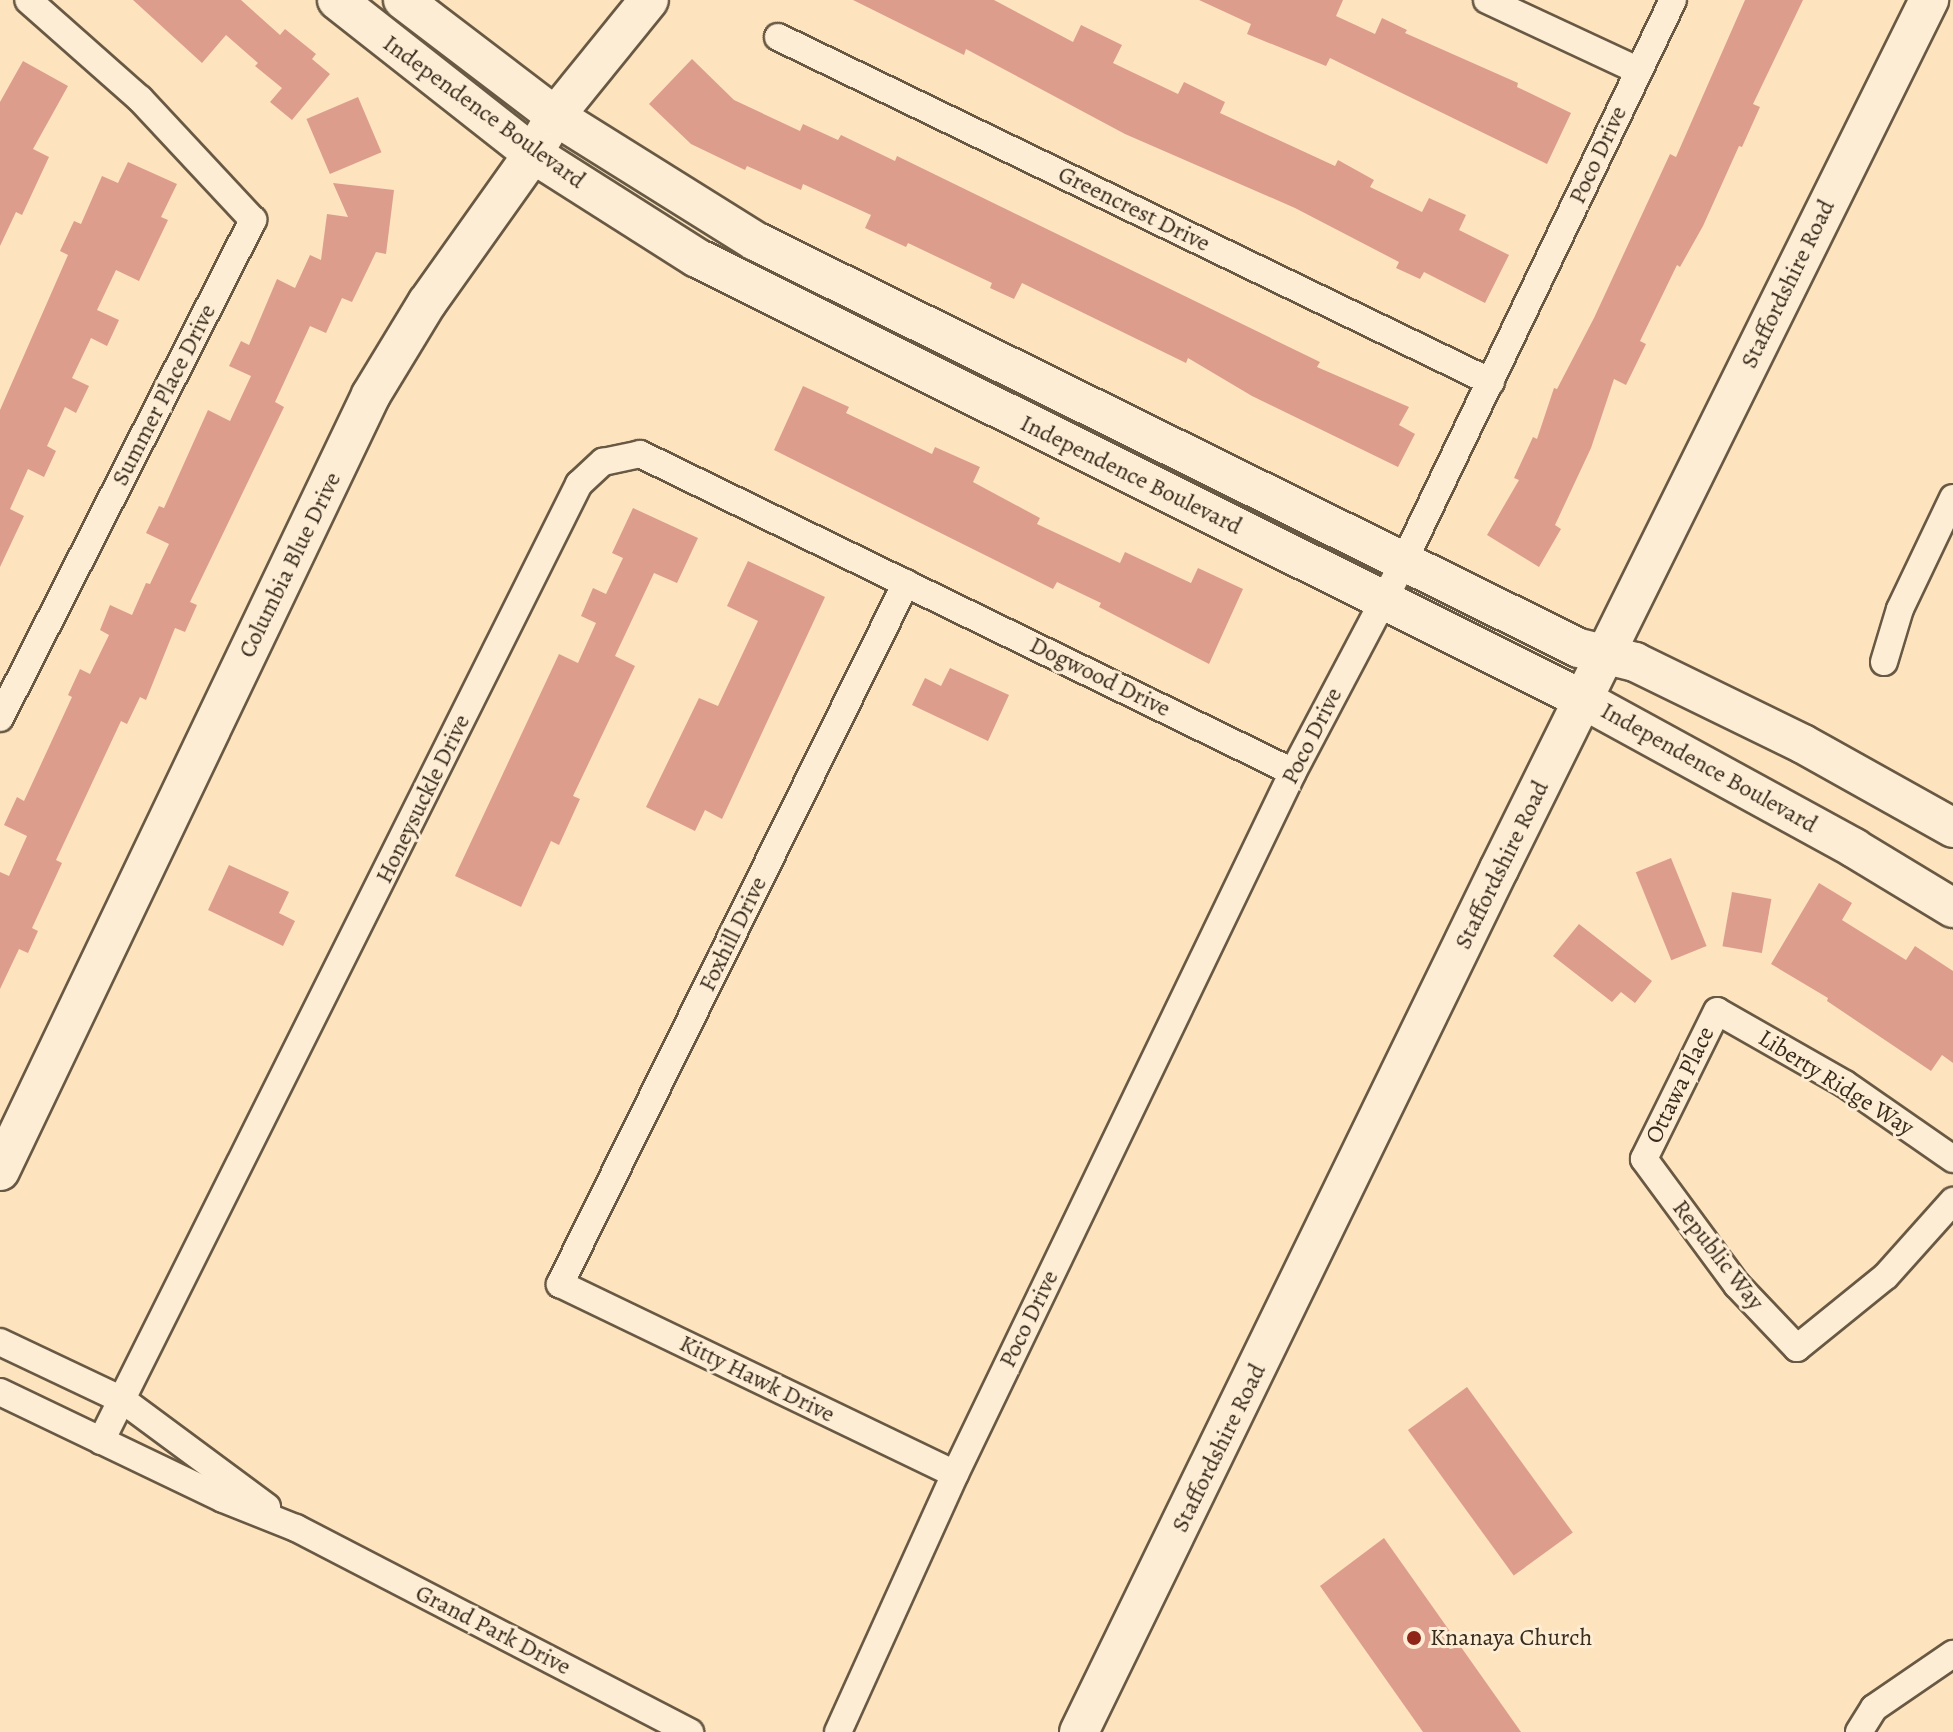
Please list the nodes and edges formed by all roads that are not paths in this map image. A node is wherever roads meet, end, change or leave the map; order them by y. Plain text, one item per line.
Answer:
1 (28, 0) edge
2 (337, 0) edge
3 (403, 0) edge
4 (649, 0) edge
5 (1487, 0) edge
6 (1673, 0) edge
7 (1929, 0) edge
8 (778, 37) dead end
9 (1637, 70) junction
10 (555, 116) junction
11 (533, 154) junction
12 (979, 354) junction
13 (1491, 382) junction
14 (960, 391) junction
15 (1953, 498) edge
16 (1403, 563) junction
17 (906, 583) junction
18 (1384, 600) junction
19 (1606, 655) junction
20 (1884, 662) dead end
21 (1584, 700) junction
22 (0, 718) edge
23 (1293, 772) junction
24 (1953, 828) edge
25 (1953, 908) edge
26 (1717, 1011) joint
27 (1644, 1159) joint
28 (1953, 1159) edge
29 (0, 1171) edge
30 (1953, 1201) edge
31 (560, 1284) joint
32 (0, 1342) edge
33 (0, 1392) edge
34 (124, 1401) junction
35 (101, 1441) junction
36 (955, 1474) junction
37 (296, 1528) junction
38 (1953, 1654) edge
39 (690, 1732) edge
40 (838, 1732) edge
41 (1079, 1732) edge
42 (1859, 1732) edge

1 - 22 street, Summer Place Drive
2 - 11 main road, Independence Boulevard
3 - 10 main road, Independence Boulevard
4 - 10 main road, Columbia Blue Drive
5 - 9 street
6 - 9 street, Poco Drive
7 - 19 main road, Staffordshire Road
8 - 13 street, Greencrest Drive
9 - 13 street, Poco Drive
10 - 11 main road, Columbia Blue Drive
10 - 12 main road, Independence Boulevard
11 - 14 main road, Independence Boulevard
11 - 29 main road, Columbia Blue Drive
12 - 14 main road
12 - 16 main road, Independence Boulevard
13 - 16 street, Poco Drive
14 - 18 main road, Independence Boulevard
15 - 20 street
16 - 18 street, Poco Drive
16 - 19 main road, Independence Boulevard
17 - 23 street, Dogwood Drive
17 - 31 street, Foxhill Drive
17 - 34 street, Honeysuckle Drive
18 - 21 main road, Independence Boulevard
18 - 23 street, Poco Drive
19 - 21 main road, Staffordshire Road
19 - 24 main road, Independence Boulevard
21 - 25 main road, Independence Boulevard
21 - 41 main road, Staffordshire Road
23 - 36 street, Poco Drive
26 - 27 street, Ottawa Place
26 - 28 street, Liberty Ridge Way
27 - 30 street, Republic Way
31 - 36 street, Kitty Hawk Drive
32 - 34 street, Grand Park Drive
33 - 35 street, Grand Park Drive
34 - 35 street, Honeysuckle Drive
34 - 37 street, Grand Park Drive
35 - 37 street, Grand Park Drive
36 - 40 street
37 - 39 street, Grand Park Drive
38 - 42 street

